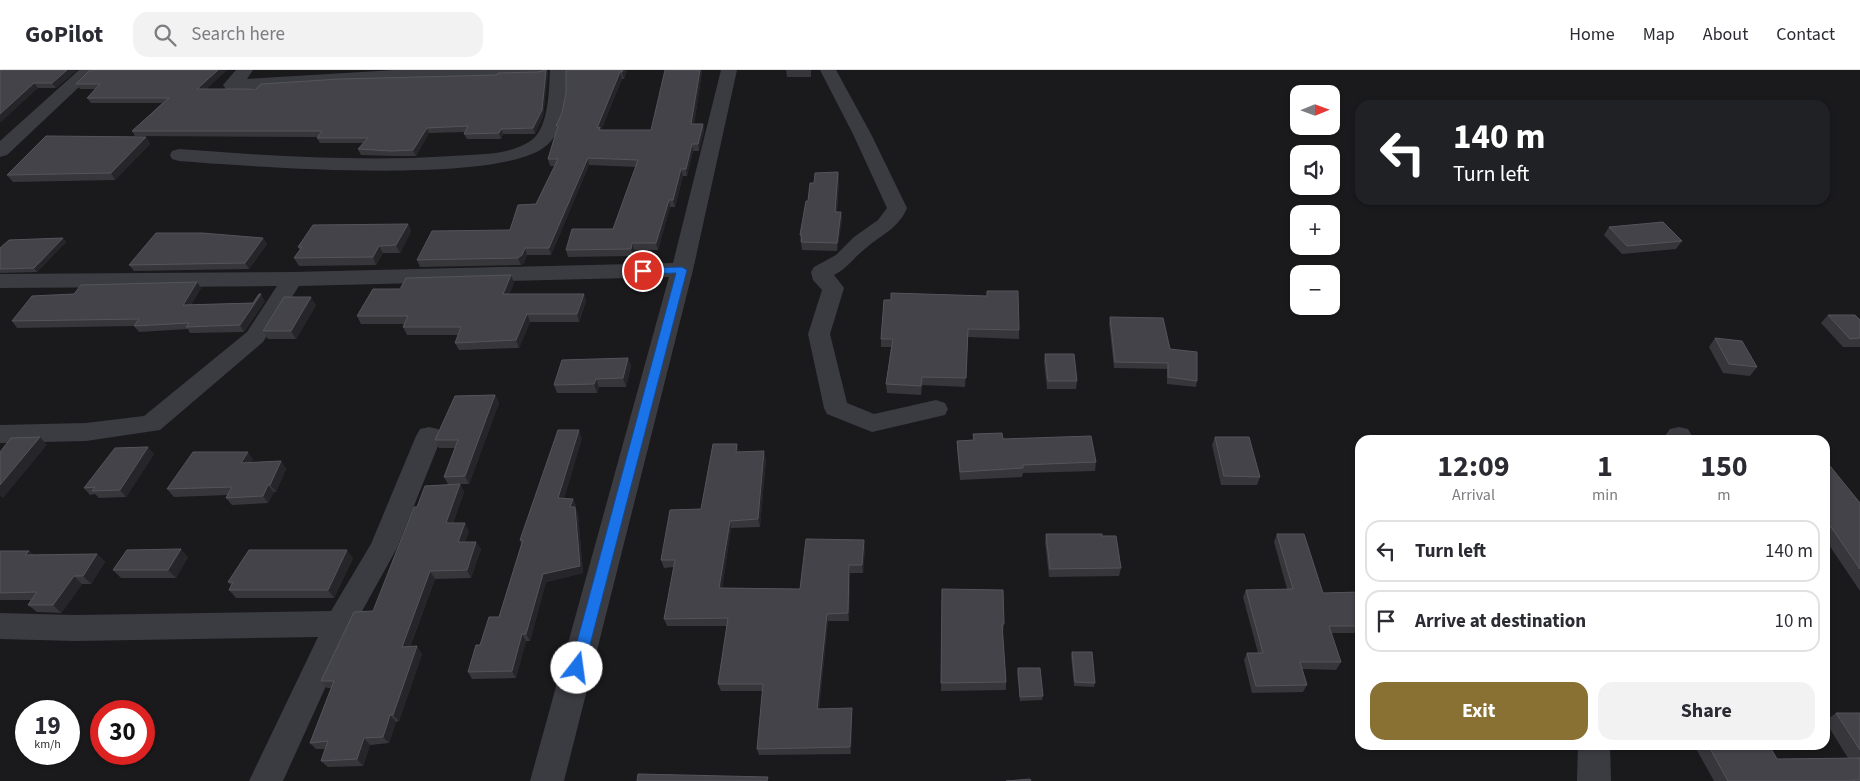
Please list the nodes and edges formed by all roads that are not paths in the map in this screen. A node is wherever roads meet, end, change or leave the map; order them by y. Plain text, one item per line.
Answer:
1 (89, 70) edge
2 (245, 70) edge
3 (539, 70) edge
4 (558, 70) edge
5 (728, 70) edge
6 (828, 70) edge
7 (0, 152) edge
8 (179, 155) dead end
9 (682, 270) junction
10 (292, 279) junction
11 (0, 281) edge
12 (936, 409) dead end
13 (0, 434) edge
14 (429, 436) dead end
15 (339, 624) junction
16 (0, 626) edge
17 (1594, 750) edge
18 (266, 781) edge
19 (547, 781) edge
20 (1594, 781) edge

1 - 7 street
2 - 3 street
4 - 8 street
5 - 9 street
6 - 12 street
9 - 10 street
9 - 19 street
10 - 11 street
10 - 13 street
14 - 15 street
15 - 16 street
15 - 18 street
17 - 20 street

